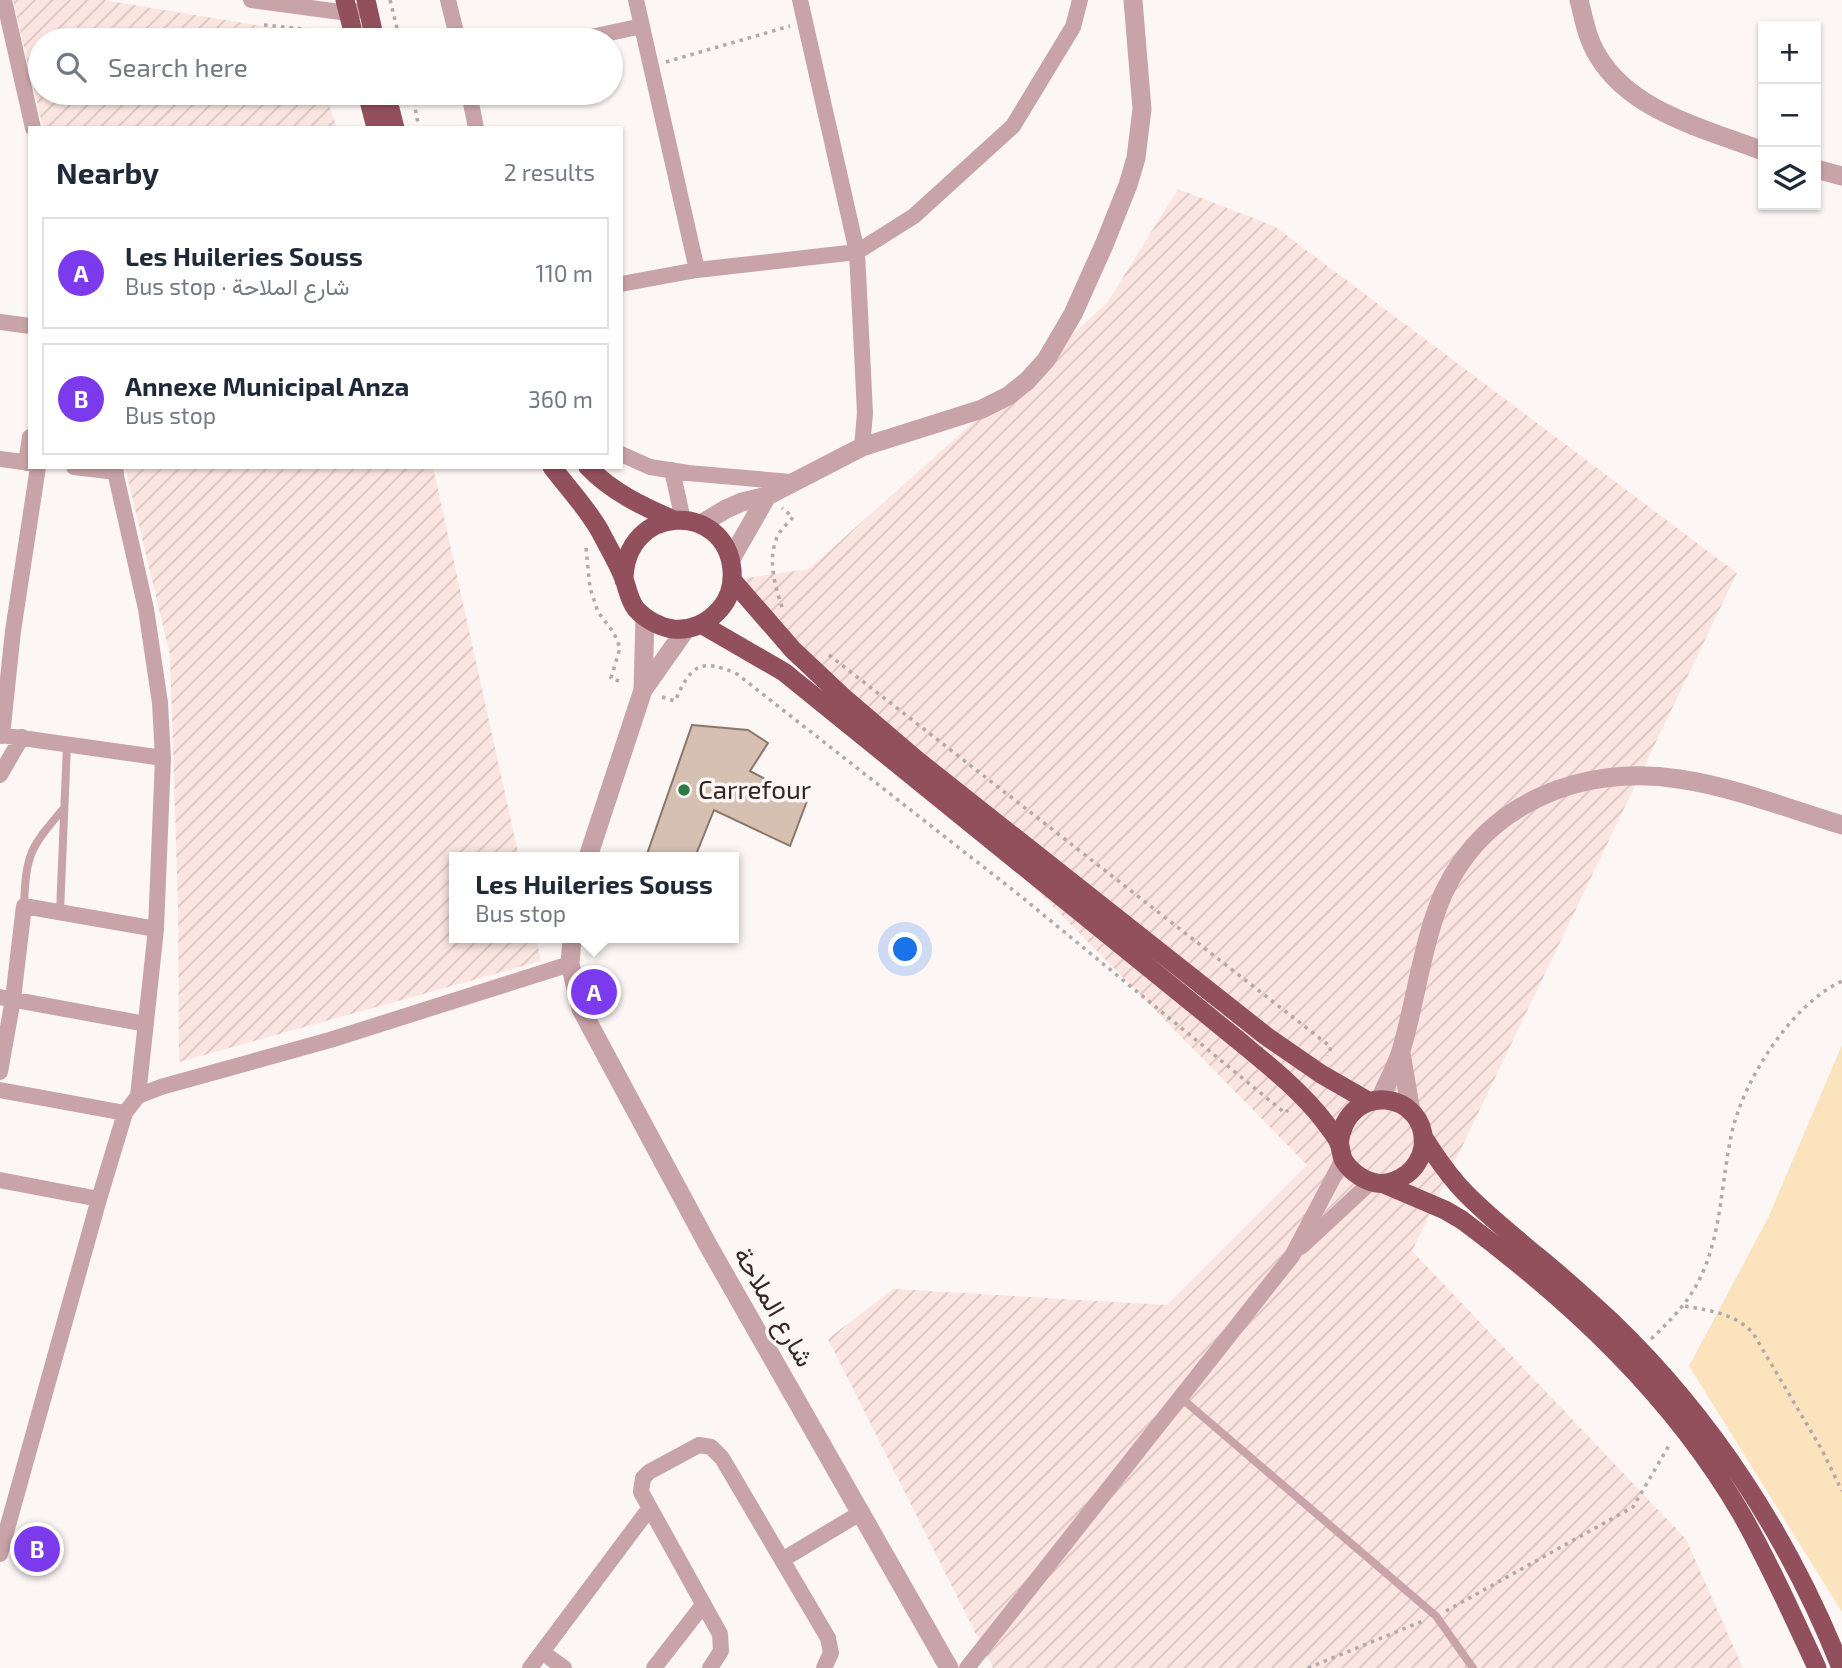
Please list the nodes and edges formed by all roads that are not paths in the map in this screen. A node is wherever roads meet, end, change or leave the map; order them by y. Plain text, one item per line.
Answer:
1 (4, 0) edge
2 (251, 0) edge
3 (448, 0) edge
4 (636, 0) edge
5 (800, 0) edge
6 (1080, 0) edge
7 (1133, 0) edge
8 (1579, 0) edge
9 (290, 3) edge
10 (367, 5) edge
11 (347, 7) edge
12 (642, 26) junction
13 (352, 28) edge
14 (372, 28) edge
15 (455, 28) edge
16 (623, 30) edge
17 (370, 105) edge
18 (389, 105) edge
19 (471, 105) edge
20 (33, 126) edge
21 (375, 126) edge
22 (394, 126) edge
23 (476, 126) edge
24 (1758, 149) edge
25 (1821, 170) edge
26 (1842, 176) edge
27 (857, 252) junction
28 (697, 270) junction
29 (623, 284) edge
30 (0, 322) edge
31 (28, 326) edge
32 (862, 447) junction
33 (623, 455) edge
34 (0, 459) edge
35 (28, 464) edge
36 (30, 469) edge
37 (554, 469) edge
38 (591, 469) edge
39 (115, 470) edge
40 (673, 470) junction
41 (790, 482) junction
42 (767, 496) junction
43 (686, 522) junction
44 (731, 559) junction
45 (624, 580) junction
46 (733, 580) junction
47 (645, 617) junction
48 (693, 626) junction
49 (6, 630) edge
50 (643, 690) junction
51 (1, 735) edge
52 (22, 737) junction
53 (67, 745) junction
54 (163, 758) junction
55 (0, 775) edge
56 (64, 808) junction
57 (1842, 825) edge
58 (590, 852) edge
59 (24, 906) junction
60 (60, 912) junction
61 (156, 929) junction
62 (572, 943) edge
63 (570, 964) junction
64 (6, 998) edge
65 (146, 1024) junction
66 (1401, 1053) junction
67 (0, 1072) edge
68 (0, 1090) edge
69 (138, 1096) junction
70 (1374, 1100) junction
71 (1412, 1112) junction
72 (125, 1113) junction
73 (1424, 1138) junction
74 (1341, 1151) junction
75 (0, 1180) edge
76 (1377, 1183) junction
77 (99, 1199) junction
78 (1292, 1256) junction
79 (1180, 1397) junction
80 (649, 1509) junction
81 (862, 1512) junction
82 (0, 1553) edge
83 (782, 1560) junction
84 (704, 1605) junction
85 (542, 1652) junction
86 (530, 1668) edge
87 (564, 1668) edge
88 (654, 1668) edge
89 (710, 1668) edge
90 (824, 1668) edge
91 (949, 1668) edge
92 (967, 1668) edge
93 (1473, 1668) edge
94 (1817, 1668) edge
95 (1841, 1668) edge

1 - 20 street
2 - 9 street
3 - 15 street
4 - 12 street
5 - 27 street
6 - 27 street
7 - 32 street
8 - 24 street
9 - 11 street
10 - 11 street
10 - 14 highway
11 - 13 highway
12 - 16 street
12 - 28 street
17 - 21 highway
18 - 22 highway
19 - 23 street
25 - 26 street
27 - 28 street
27 - 32 street
28 - 29 street
30 - 31 street
32 - 41 street
33 - 40 street
34 - 35 street
36 - 49 street
37 - 45 highway
38 - 43 highway
39 - 54 street
40 - 41 street
40 - 43 street
41 - 42 street
42 - 43 street
42 - 44 street
43 - 44 highway
43 - 45 highway
44 - 46 highway
45 - 47 highway
46 - 48 highway
46 - 70 highway
47 - 48 highway
47 - 50 street
48 - 50 street
48 - 74 highway
49 - 51 street
50 - 58 street
51 - 52 street
52 - 53 street
52 - 55 street
53 - 54 street
53 - 56 lane
54 - 61 street
56 - 59 lane
56 - 60 lane
57 - 66 street
59 - 60 street
59 - 64 street
60 - 61 street
61 - 65 street
62 - 63 street, شارع الملاحة
63 - 69 street
63 - 81 street, شارع الملاحة
64 - 65 street
64 - 67 street
65 - 69 street
66 - 70 street
66 - 71 street
68 - 72 street
69 - 72 street
70 - 71 highway
70 - 74 highway
71 - 73 highway
72 - 77 street
73 - 76 highway
73 - 95 highway
74 - 76 highway
74 - 78 street
75 - 77 street
76 - 78 street
76 - 94 highway
77 - 82 street
78 - 79 street
79 - 92 street
79 - 93 lane
80 - 83 street
80 - 84 street
80 - 85 street
81 - 83 street
81 - 91 street, شارع الملاحة
83 - 90 street
84 - 88 street
84 - 89 street
85 - 86 street
85 - 87 street

